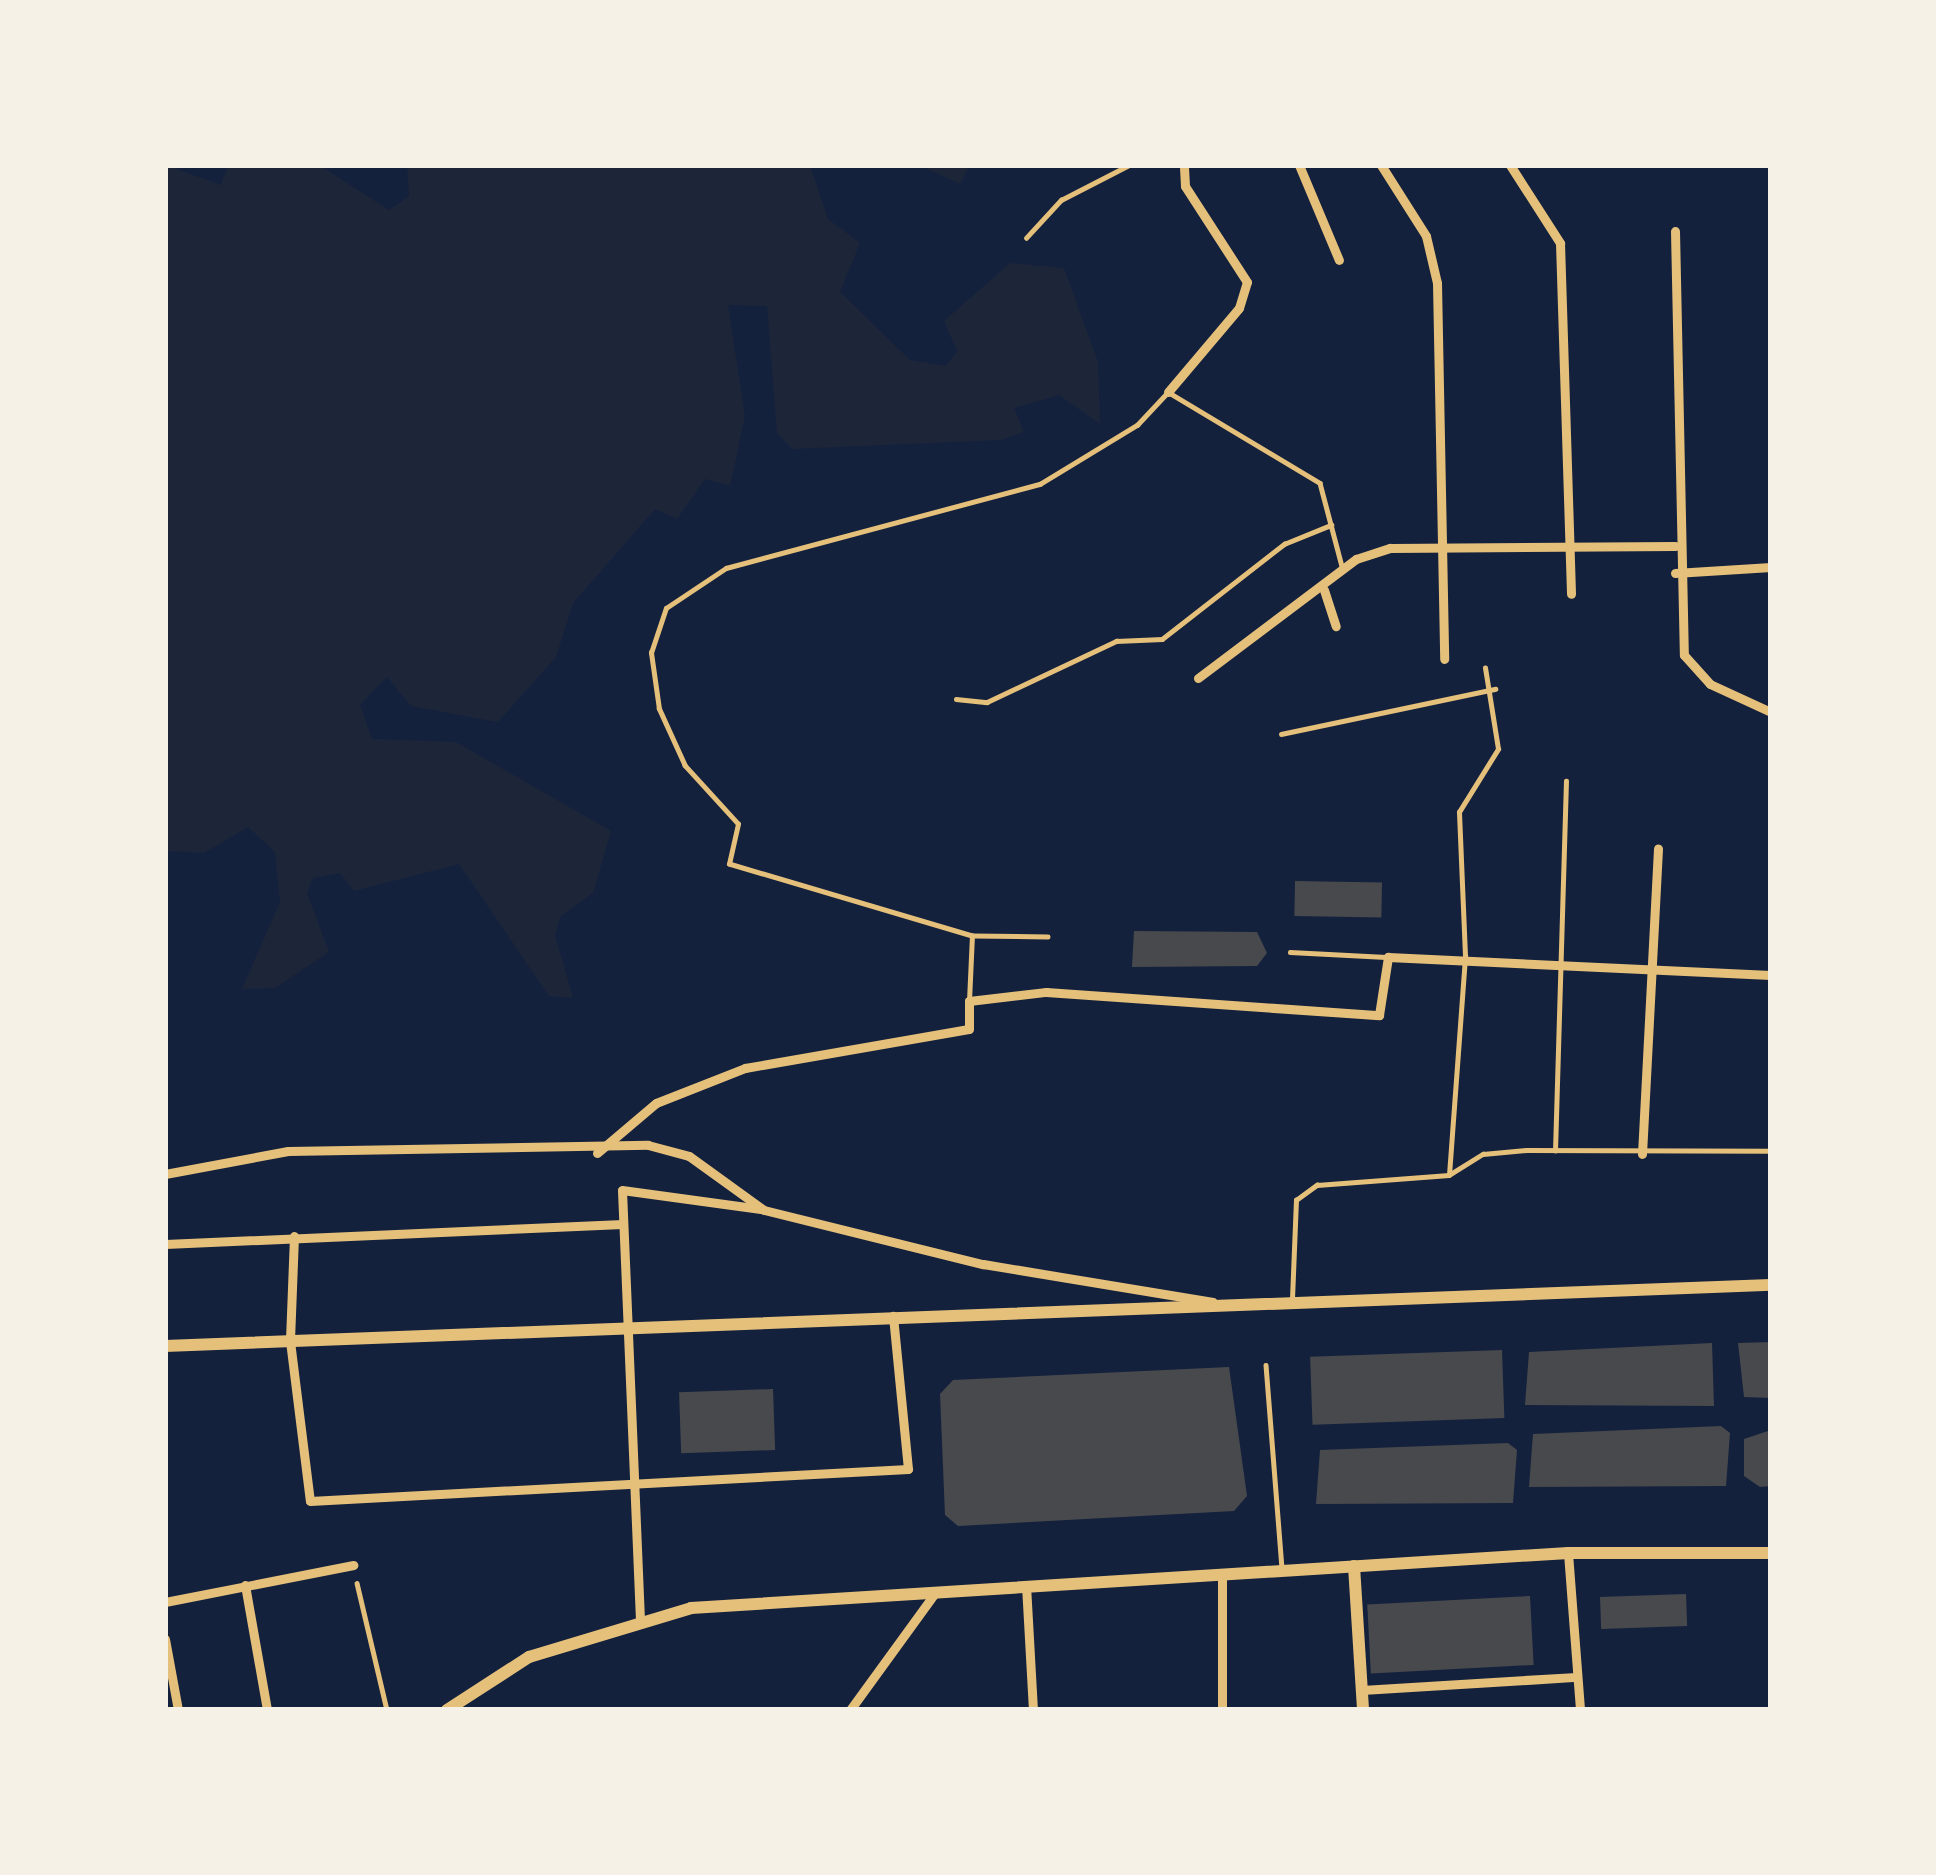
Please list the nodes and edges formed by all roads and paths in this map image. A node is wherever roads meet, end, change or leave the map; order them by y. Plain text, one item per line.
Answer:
1 (1130, 165) edge
2 (1184, 165) edge
3 (1299, 165) edge
4 (1382, 165) edge
5 (1510, 165) edge
6 (1675, 231) dead end
7 (1027, 238) dead end
8 (1339, 260) dead end
9 (1168, 392) junction
10 (1334, 524) junction
11 (1569, 544) junction
12 (1676, 546) junction
13 (1443, 550) junction
14 (1771, 567) edge
15 (1343, 570) junction
16 (1676, 573) junction
17 (1324, 590) junction
18 (1570, 594) dead end
19 (1336, 626) dead end
20 (1444, 659) dead end
21 (1485, 668) dead end
22 (1198, 678) dead end
23 (1495, 689) junction
24 (956, 698) dead end
25 (1771, 712) edge
26 (1281, 734) dead end
27 (1566, 781) dead end
28 (1658, 848) dead end
29 (972, 936) junction
30 (1048, 937) dead end
31 (1290, 952) dead end
32 (1465, 956) junction
33 (1388, 957) junction
34 (1565, 962) junction
35 (1652, 968) junction
36 (1771, 975) edge
37 (969, 1000) junction
38 (1555, 1151) junction
39 (1771, 1151) edge
40 (597, 1153) junction
41 (1642, 1154) junction
42 (165, 1174) edge
43 (1449, 1175) junction
44 (764, 1210) junction
45 (623, 1224) junction
46 (294, 1236) junction
47 (165, 1244) edge
48 (1771, 1285) edge
49 (1292, 1299) junction
50 (1215, 1302) junction
51 (892, 1316) junction
52 (620, 1328) junction
53 (290, 1341) junction
54 (165, 1346) edge
55 (1266, 1365) dead end
56 (634, 1482) junction
57 (1568, 1553) junction
58 (1771, 1553) edge
59 (353, 1564) dead end
60 (1354, 1566) junction
61 (1282, 1570) junction
62 (1222, 1573) junction
63 (357, 1583) dead end
64 (245, 1585) junction
65 (1026, 1585) junction
66 (937, 1591) junction
67 (165, 1602) edge
68 (640, 1620) junction
69 (165, 1639) edge
70 (1577, 1677) junction
71 (1362, 1690) junction
72 (178, 1710) edge
73 (267, 1710) edge
74 (387, 1710) edge
75 (447, 1710) edge
76 (850, 1710) edge
77 (1033, 1710) edge
78 (1222, 1710) edge
79 (1363, 1710) edge
80 (1580, 1710) edge

1 - 7 lane
2 - 9 street
3 - 8 street
4 - 13 street
5 - 11 street
6 - 12 street
9 - 10 lane
9 - 29 lane
10 - 15 lane
10 - 24 lane
11 - 12 street
11 - 13 street
11 - 18 street
12 - 16 street
13 - 15 street
13 - 20 street
14 - 16 street
15 - 17 street
16 - 25 street
17 - 19 street
17 - 22 street
21 - 23 lane
23 - 26 lane
23 - 32 lane
27 - 34 lane
28 - 35 street
29 - 30 lane
29 - 37 lane
31 - 33 lane
32 - 33 street
32 - 34 street
32 - 43 lane
33 - 37 street
34 - 35 street
34 - 38 lane
35 - 36 street
35 - 41 street
37 - 40 street
38 - 41 lane
38 - 43 lane
39 - 41 lane
40 - 42 street
40 - 44 street
43 - 49 lane
44 - 45 street
44 - 50 street
45 - 46 street
45 - 52 street
46 - 47 street
46 - 53 street
48 - 49 street
49 - 50 street
50 - 51 street
51 - 52 street
51 - 56 street
52 - 53 street
52 - 56 street
53 - 54 street
53 - 56 street
55 - 61 lane
56 - 68 street
57 - 58 street
57 - 60 street
57 - 70 street
59 - 64 street
60 - 61 street
60 - 71 street
61 - 62 street
62 - 65 street
62 - 78 street
63 - 74 lane
64 - 67 street
64 - 73 street
65 - 66 street
65 - 77 street
66 - 68 street
66 - 76 street
68 - 75 street
69 - 72 street
70 - 71 street
70 - 80 street
71 - 79 street

